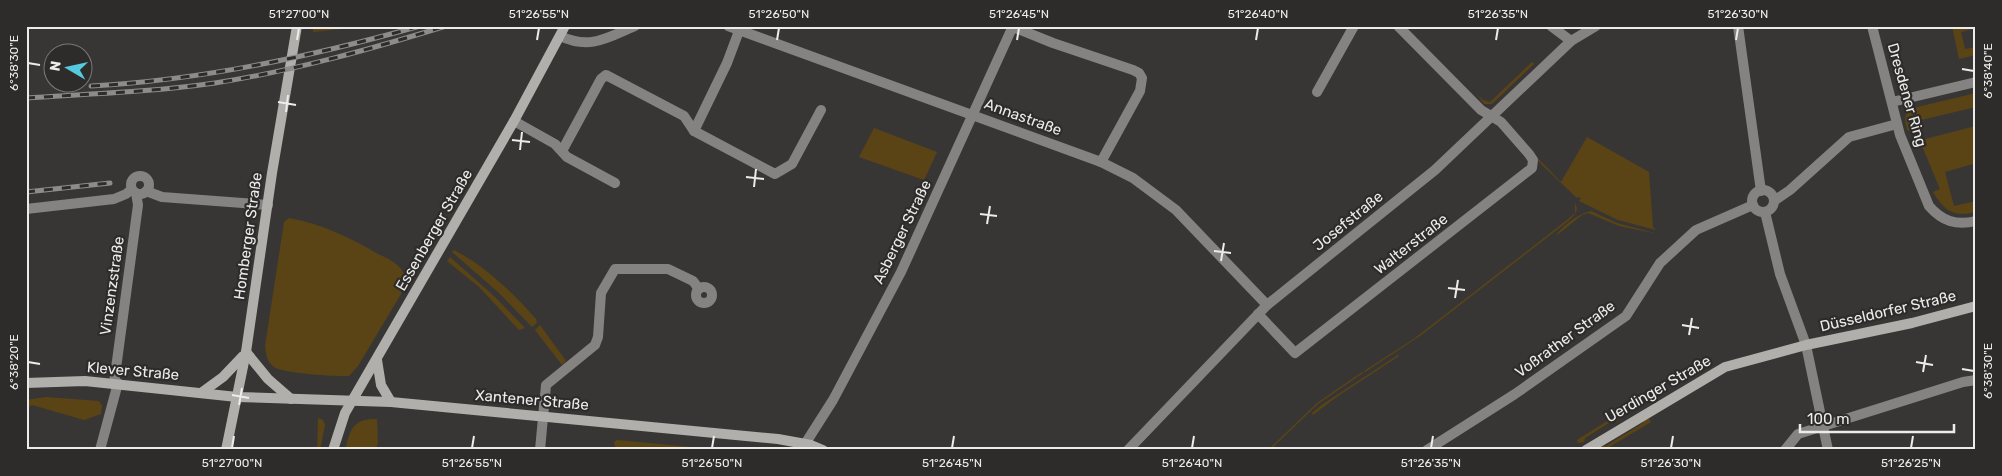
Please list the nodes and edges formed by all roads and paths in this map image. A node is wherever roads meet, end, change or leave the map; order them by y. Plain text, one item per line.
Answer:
1 (297, 26) edge
2 (565, 26) edge
3 (635, 26) edge
4 (728, 26) edge
5 (1013, 26) edge
6 (1354, 26) edge
7 (1398, 26) edge
8 (1551, 26) edge
9 (1596, 26) edge
10 (1738, 26) edge
11 (1872, 26) edge
12 (739, 30) junction
13 (560, 36) junction
14 (1571, 41) junction
15 (1976, 82) edge
16 (1317, 92) dead end
17 (1892, 102) junction
18 (821, 110) dead end
19 (974, 115) junction
20 (1490, 116) junction
21 (514, 122) junction
22 (1897, 124) junction
23 (694, 131) junction
24 (562, 151) junction
25 (1101, 162) junction
26 (615, 183) dead end
27 (138, 191) junction
28 (1761, 191) junction
29 (1774, 201) junction
30 (1753, 205) junction
31 (268, 206) junction
32 (26, 209) edge
33 (1765, 212) junction
34 (1976, 221) edge
35 (699, 289) dead end
36 (1267, 304) junction
37 (1976, 306) edge
38 (1258, 314) junction
39 (1806, 345) junction
40 (246, 352) junction
41 (377, 360) junction
42 (1976, 380) edge
43 (26, 383) edge
44 (116, 383) junction
45 (201, 393) junction
46 (237, 397) junction
47 (291, 398) junction
48 (352, 400) junction
49 (391, 402) junction
50 (543, 415) junction
51 (1824, 426) junction
52 (804, 444) junction
53 (100, 450) edge
54 (226, 450) edge
55 (333, 450) edge
56 (540, 450) edge
57 (823, 450) edge
58 (1128, 450) edge
59 (1427, 450) edge
60 (1586, 450) edge
61 (1785, 450) edge
62 (1828, 450) edge

1 - 31 main road, Homberger Straße
2 - 13 main road, Essenberger Straße
3 - 13 street
4 - 12 street, Annastraße
5 - 19 street, Asberger Straße
5 - 25 street
6 - 16 street
7 - 20 street
8 - 14 street
9 - 14 street, Josefstraße
10 - 28 street
11 - 17 street, Dresdener Ring
12 - 19 street, Annastraße
12 - 23 street
13 - 21 main road, Essenberger Straße
14 - 20 street, Josefstraße
15 - 17 street
17 - 22 street, Dresdener Ring
18 - 23 street
19 - 25 street, Annastraße
19 - 52 street, Asberger Straße
20 - 36 street, Josefstraße
20 - 38 street, Walterstraße
21 - 24 street
21 - 41 main road, Essenberger Straße
22 - 29 street
22 - 34 street, Dresdener Ring
23 - 24 street
24 - 26 street
25 - 36 street, Annastraße
27 - 31 street
27 - 32 street
27 - 44 street, Vinzenzstraße
28 - 29 street
28 - 30 street
29 - 33 street
30 - 33 street
30 - 59 street, Voßrather Straße
31 - 40 main road, Homberger Straße
33 - 39 street
35 - 50 street
36 - 38 street, Josefstraße
37 - 39 main road, Düsseldorfer Straße
38 - 58 street, Josefstraße
39 - 51 street
39 - 60 main road, Uerdinger Straße
40 - 45 main road
40 - 46 main road, Homberger Straße
40 - 47 main road
41 - 48 main road, Essenberger Straße
41 - 49 main road
42 - 51 street
43 - 44 main road, Klever Straße
44 - 45 main road, Klever Straße
44 - 53 street, Vinzenzstraße
45 - 46 main road, Klever Straße
46 - 47 main road, Xantener Straße
46 - 54 main road, Homberger Straße
47 - 48 main road, Xantener Straße
48 - 49 main road, Xantener Straße
48 - 55 main road, Essenberger Straße
49 - 50 main road, Xantener Straße
50 - 52 main road, Xantener Straße
50 - 56 street
51 - 61 street
51 - 62 street
52 - 57 main road, Xantener Straße

